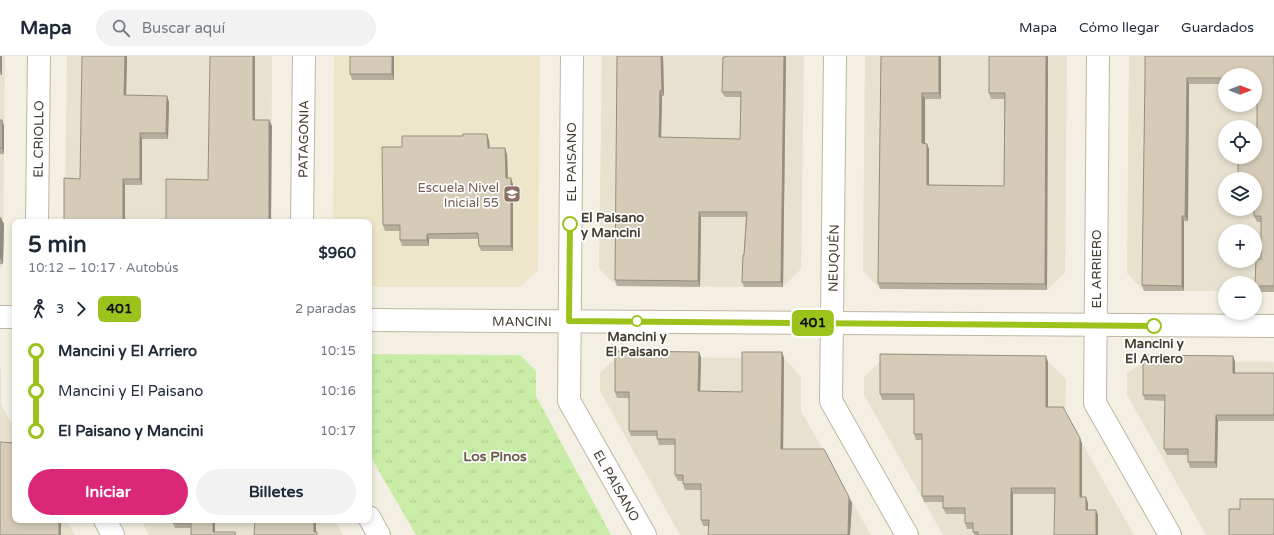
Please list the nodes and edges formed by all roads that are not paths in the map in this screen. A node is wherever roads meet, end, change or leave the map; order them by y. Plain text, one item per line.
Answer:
1 (40, 56) edge
2 (304, 56) edge
3 (572, 56) edge
4 (835, 56) edge
5 (1098, 56) edge
6 (36, 219) edge
7 (302, 219) edge
8 (0, 316) edge
9 (12, 317) edge
10 (372, 320) edge
11 (569, 321) junction
12 (832, 323) junction
13 (1096, 325) junction
14 (1274, 326) edge
15 (372, 522) edge
16 (107, 523) edge
17 (113, 535) edge
18 (379, 535) edge
19 (645, 535) edge
20 (907, 535) edge
21 (1170, 535) edge

1 - 6 street, EL CRIOLLO
2 - 7 street, PATAGONIA
3 - 11 street, EL PAISANO
4 - 12 street, NEUQUÉN
5 - 13 street, EL ARRIERO
8 - 9 street
10 - 11 street, MANCINI
11 - 12 street, MANCINI
11 - 19 street, EL PAISANO
12 - 13 street, MANCINI
12 - 20 street, NEUQUÉN
13 - 14 street, MANCINI
13 - 21 street, EL ARRIERO
15 - 18 street
16 - 17 street

